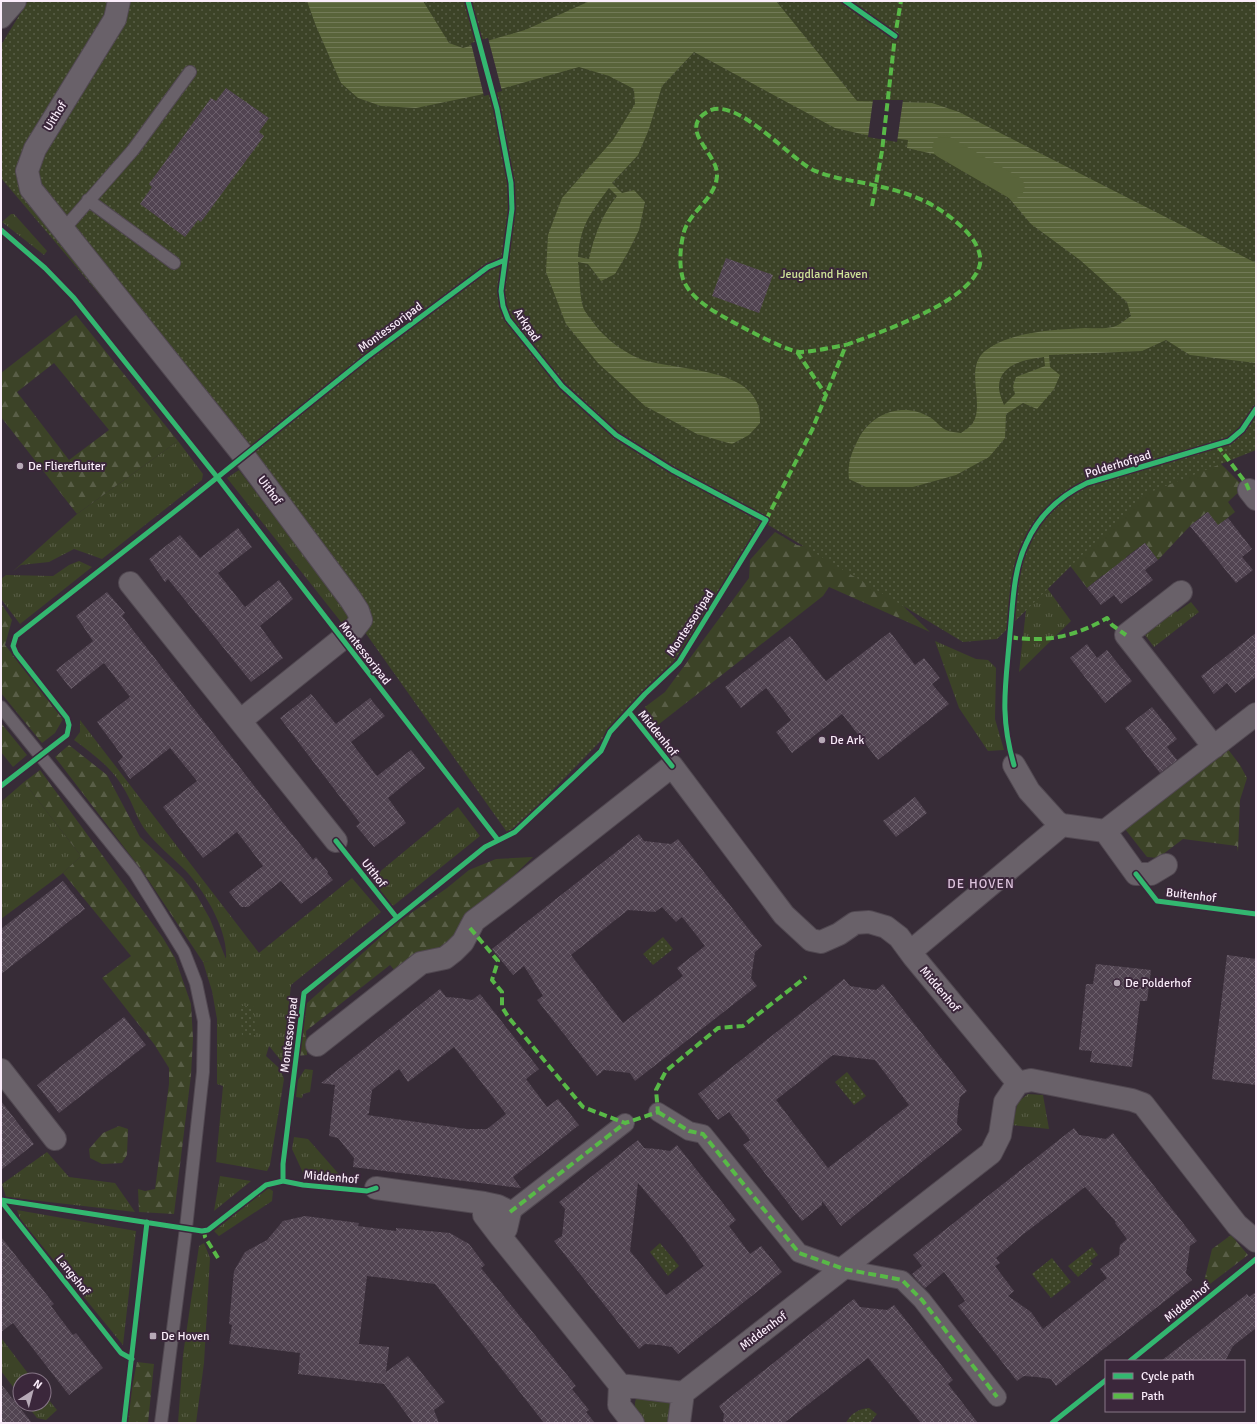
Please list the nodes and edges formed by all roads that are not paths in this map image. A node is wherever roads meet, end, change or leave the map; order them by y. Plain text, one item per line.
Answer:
1 (15, 1) edge
2 (119, 1) edge
3 (1, 18) edge
4 (190, 72) dead end
5 (88, 200) junction
6 (63, 230) junction
7 (174, 263) dead end
8 (130, 583) dead end
9 (1181, 592) dead end
10 (1, 707) edge
11 (1256, 714) edge
12 (241, 720) junction
13 (1214, 747) junction
14 (1014, 765) dead end
15 (1062, 825) junction
16 (1105, 831) junction
17 (336, 840) dead end
18 (1166, 865) dead end
19 (910, 952) junction
20 (317, 1046) dead end
21 (1, 1070) edge
22 (1018, 1082) junction
23 (658, 1112) dead end
24 (625, 1123) dead end
25 (55, 1139) dead end
26 (376, 1188) dead end
27 (484, 1203) junction
28 (510, 1212) junction
29 (500, 1236) junction
30 (1256, 1242) edge
31 (844, 1269) junction
32 (620, 1385) junction
33 (683, 1393) junction
34 (998, 1397) dead end
35 (161, 1423) edge
36 (633, 1423) edge
37 (679, 1423) edge

1 - 3 main road
2 - 6 street, Uithof
4 - 5 lane
5 - 6 lane
5 - 7 lane
6 - 12 street, Uithof
8 - 12 street
9 - 13 street
10 - 35 lane
11 - 13 street
12 - 17 street
13 - 16 street
14 - 15 street
15 - 16 street
15 - 19 street
16 - 18 street, Buitenhof
19 - 20 street, Middenhof
19 - 22 street, Middenhof
21 - 25 street
22 - 30 street
22 - 31 street, Middenhof
23 - 31 street
24 - 28 street
26 - 27 street
27 - 28 street
27 - 29 street
28 - 29 street
29 - 32 street
31 - 33 street, Middenhof
31 - 34 street
32 - 33 street
32 - 36 street
33 - 37 street

